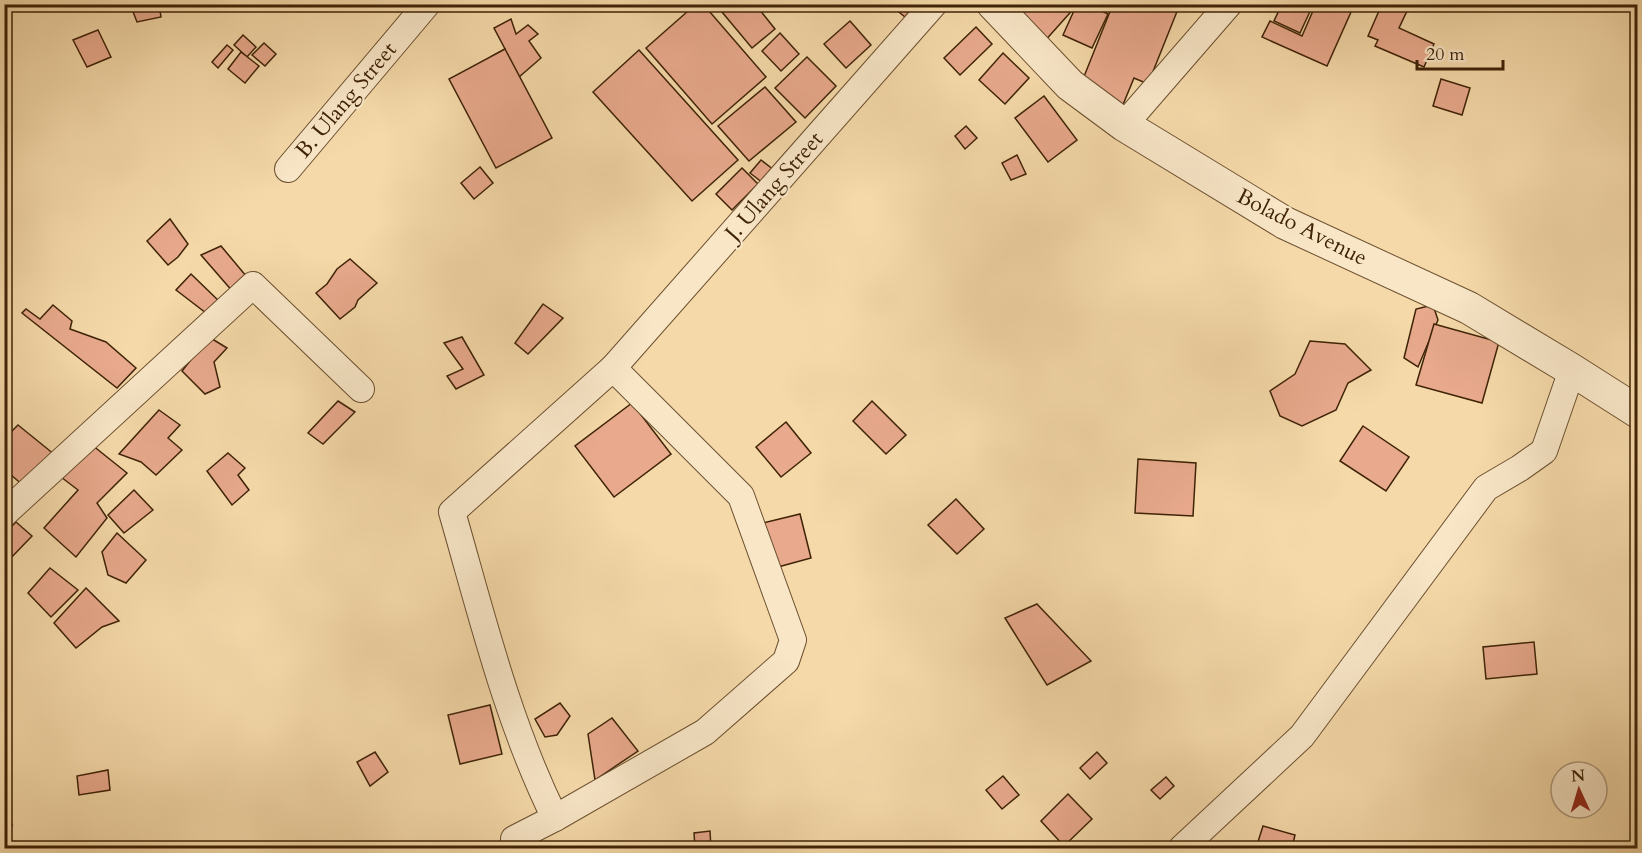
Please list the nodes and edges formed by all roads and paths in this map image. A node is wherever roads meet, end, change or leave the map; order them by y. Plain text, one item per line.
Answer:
1 (427, 4) edge
2 (934, 4) edge
3 (993, 4) edge
4 (1229, 4) edge
5 (1124, 125) junction
6 (288, 169) dead end
7 (613, 368) junction
8 (1572, 370) junction
9 (361, 389) dead end
10 (1638, 412) edge
11 (4, 514) edge
12 (555, 818) junction
13 (514, 839) dead end
14 (1182, 849) edge

1 - 6 street, B. Ulang Street
2 - 7 street, J. Ulang Street
3 - 5 street, Bolado Avenue
4 - 5 street
5 - 8 street, Bolado Avenue
7 - 12 street, J. Ulang Street
7 - 12 street
8 - 10 street, Bolado Avenue
8 - 14 street
9 - 11 street
12 - 13 street

